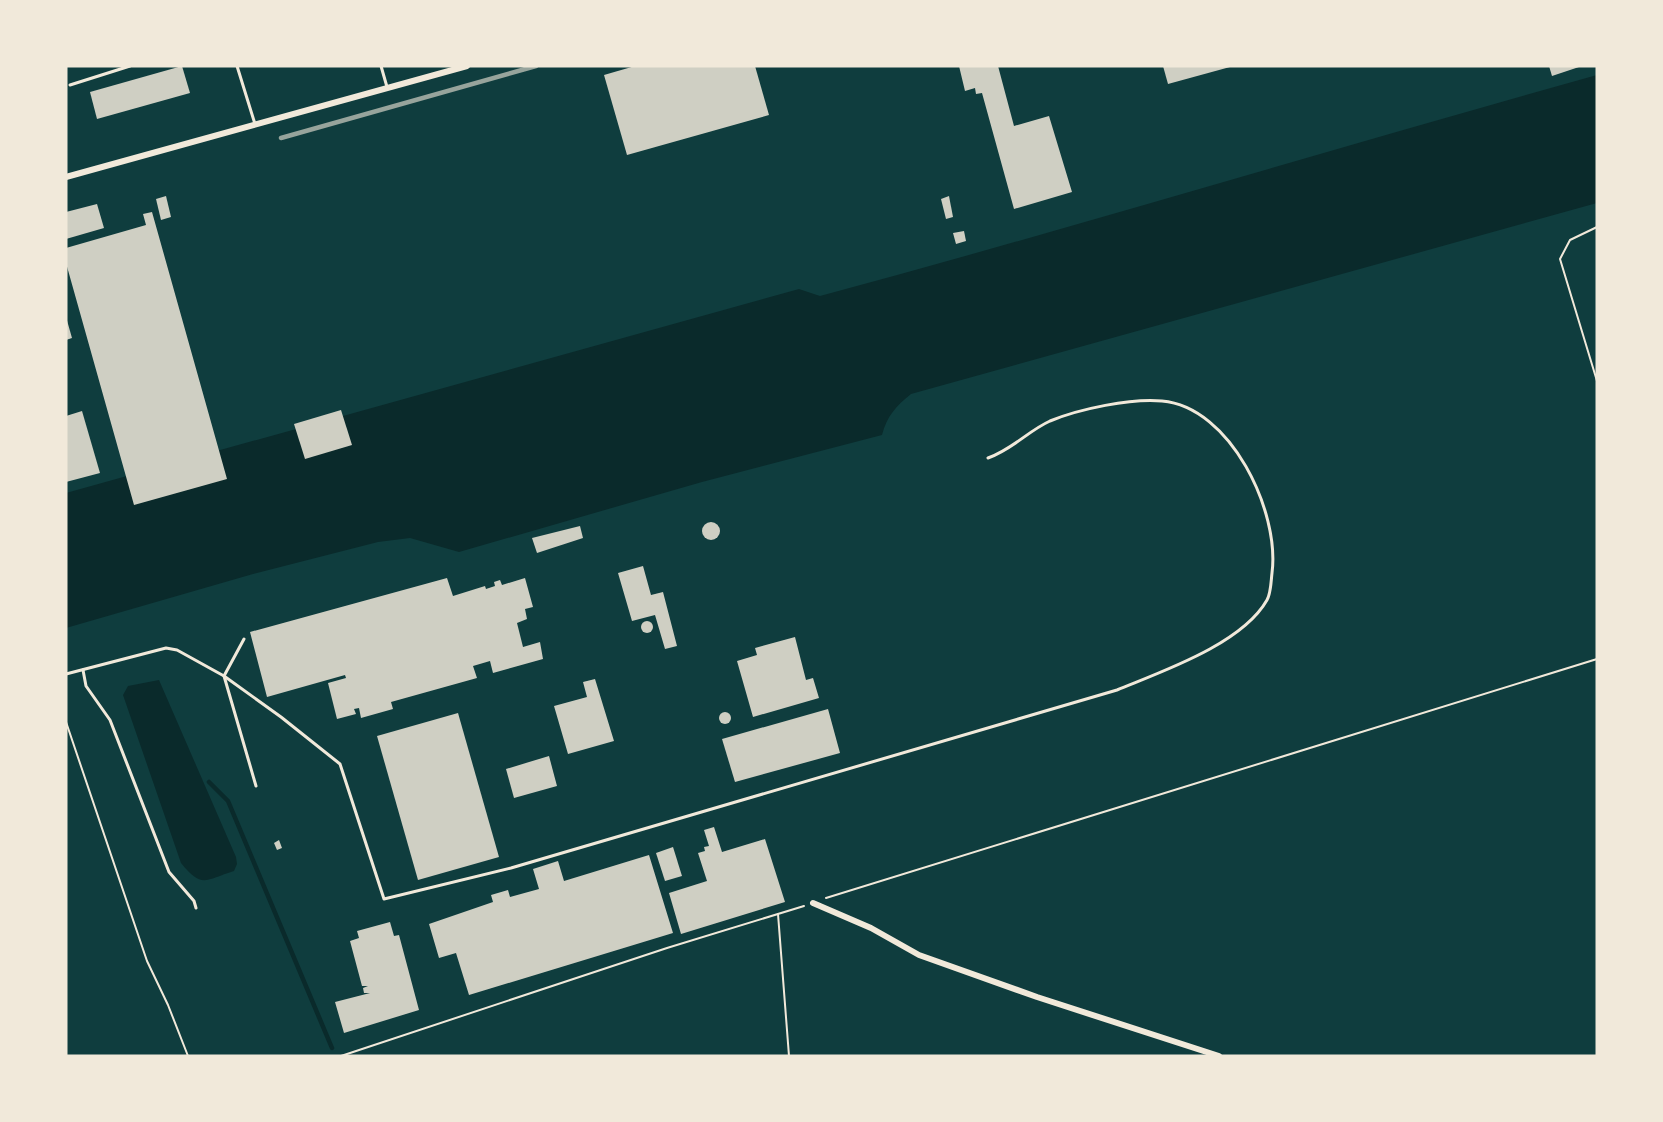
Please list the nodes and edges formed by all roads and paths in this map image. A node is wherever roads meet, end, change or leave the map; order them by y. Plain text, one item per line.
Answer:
1 (130, 66) edge
2 (237, 66) edge
3 (381, 66) edge
4 (467, 66) edge
5 (70, 84) dead end
6 (388, 88) junction
7 (255, 126) junction
8 (66, 177) edge
9 (1597, 227) edge
10 (1597, 381) edge
11 (988, 458) dead end
12 (244, 639) dead end
13 (1597, 659) edge
14 (82, 670) junction
15 (66, 674) edge
16 (224, 676) junction
17 (66, 722) edge
18 (256, 786) dead end
19 (813, 903) junction
20 (196, 908) dead end
21 (778, 914) junction
22 (188, 1056) edge
23 (341, 1056) edge
24 (789, 1056) edge
25 (1219, 1056) edge

1 - 5 lane
2 - 7 lane
3 - 6 lane
4 - 6 street
6 - 7 street
7 - 8 street
9 - 10 path
11 - 16 lane
12 - 16 lane
13 - 19 path
14 - 15 lane
14 - 16 lane
14 - 20 lane
16 - 18 lane
17 - 22 path
19 - 21 path
19 - 25 street
21 - 23 path
21 - 24 path

